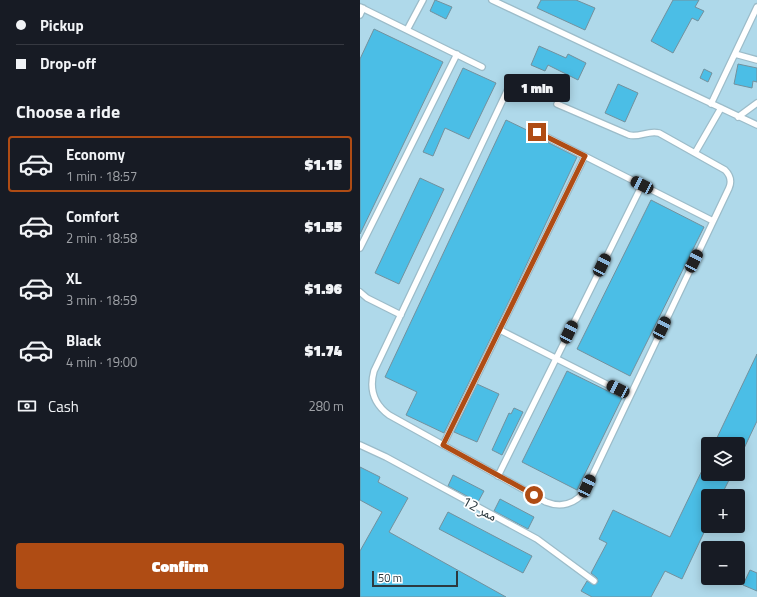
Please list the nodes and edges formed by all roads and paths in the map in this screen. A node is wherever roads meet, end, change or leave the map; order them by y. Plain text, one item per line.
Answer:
1 (422, 0) edge
2 (492, 0) edge
3 (362, 7) edge
4 (757, 7) edge
5 (360, 15) edge
6 (407, 30) junction
7 (457, 54) junction
8 (735, 54) junction
9 (757, 60) edge
10 (482, 67) dead end
11 (508, 89) dead end
12 (757, 103) edge
13 (557, 104) dead end
14 (711, 104) junction
15 (720, 108) junction
16 (738, 116) junction
17 (757, 125) edge
18 (537, 132) dead end
19 (695, 153) junction
20 (585, 156) junction
21 (642, 185) junction
22 (713, 221) junction
23 (360, 248) edge
24 (360, 292) edge
25 (401, 315) junction
26 (500, 330) junction
27 (556, 358) junction
28 (630, 396) junction
29 (360, 445) edge
30 (443, 445) junction
31 (498, 476) junction
32 (594, 581) dead end

1 - 6 lane
2 - 14 lane
3 - 5 lane
3 - 6 lane
4 - 8 lane
6 - 7 lane
7 - 10 lane
7 - 23 lane
8 - 9 lane
8 - 14 lane
11 - 25 lane
12 - 16 lane
13 - 19 lane
14 - 15 lane
15 - 16 lane
15 - 19 lane
16 - 17 lane
18 - 20 lane
19 - 22 lane
20 - 21 lane
20 - 26 lane
21 - 22 lane
21 - 27 lane
22 - 28 lane
24 - 25 lane
25 - 30 lane
26 - 27 lane
26 - 30 lane
27 - 28 lane
27 - 31 lane
28 - 31 lane
29 - 32 lane, ممر 12
30 - 31 lane

